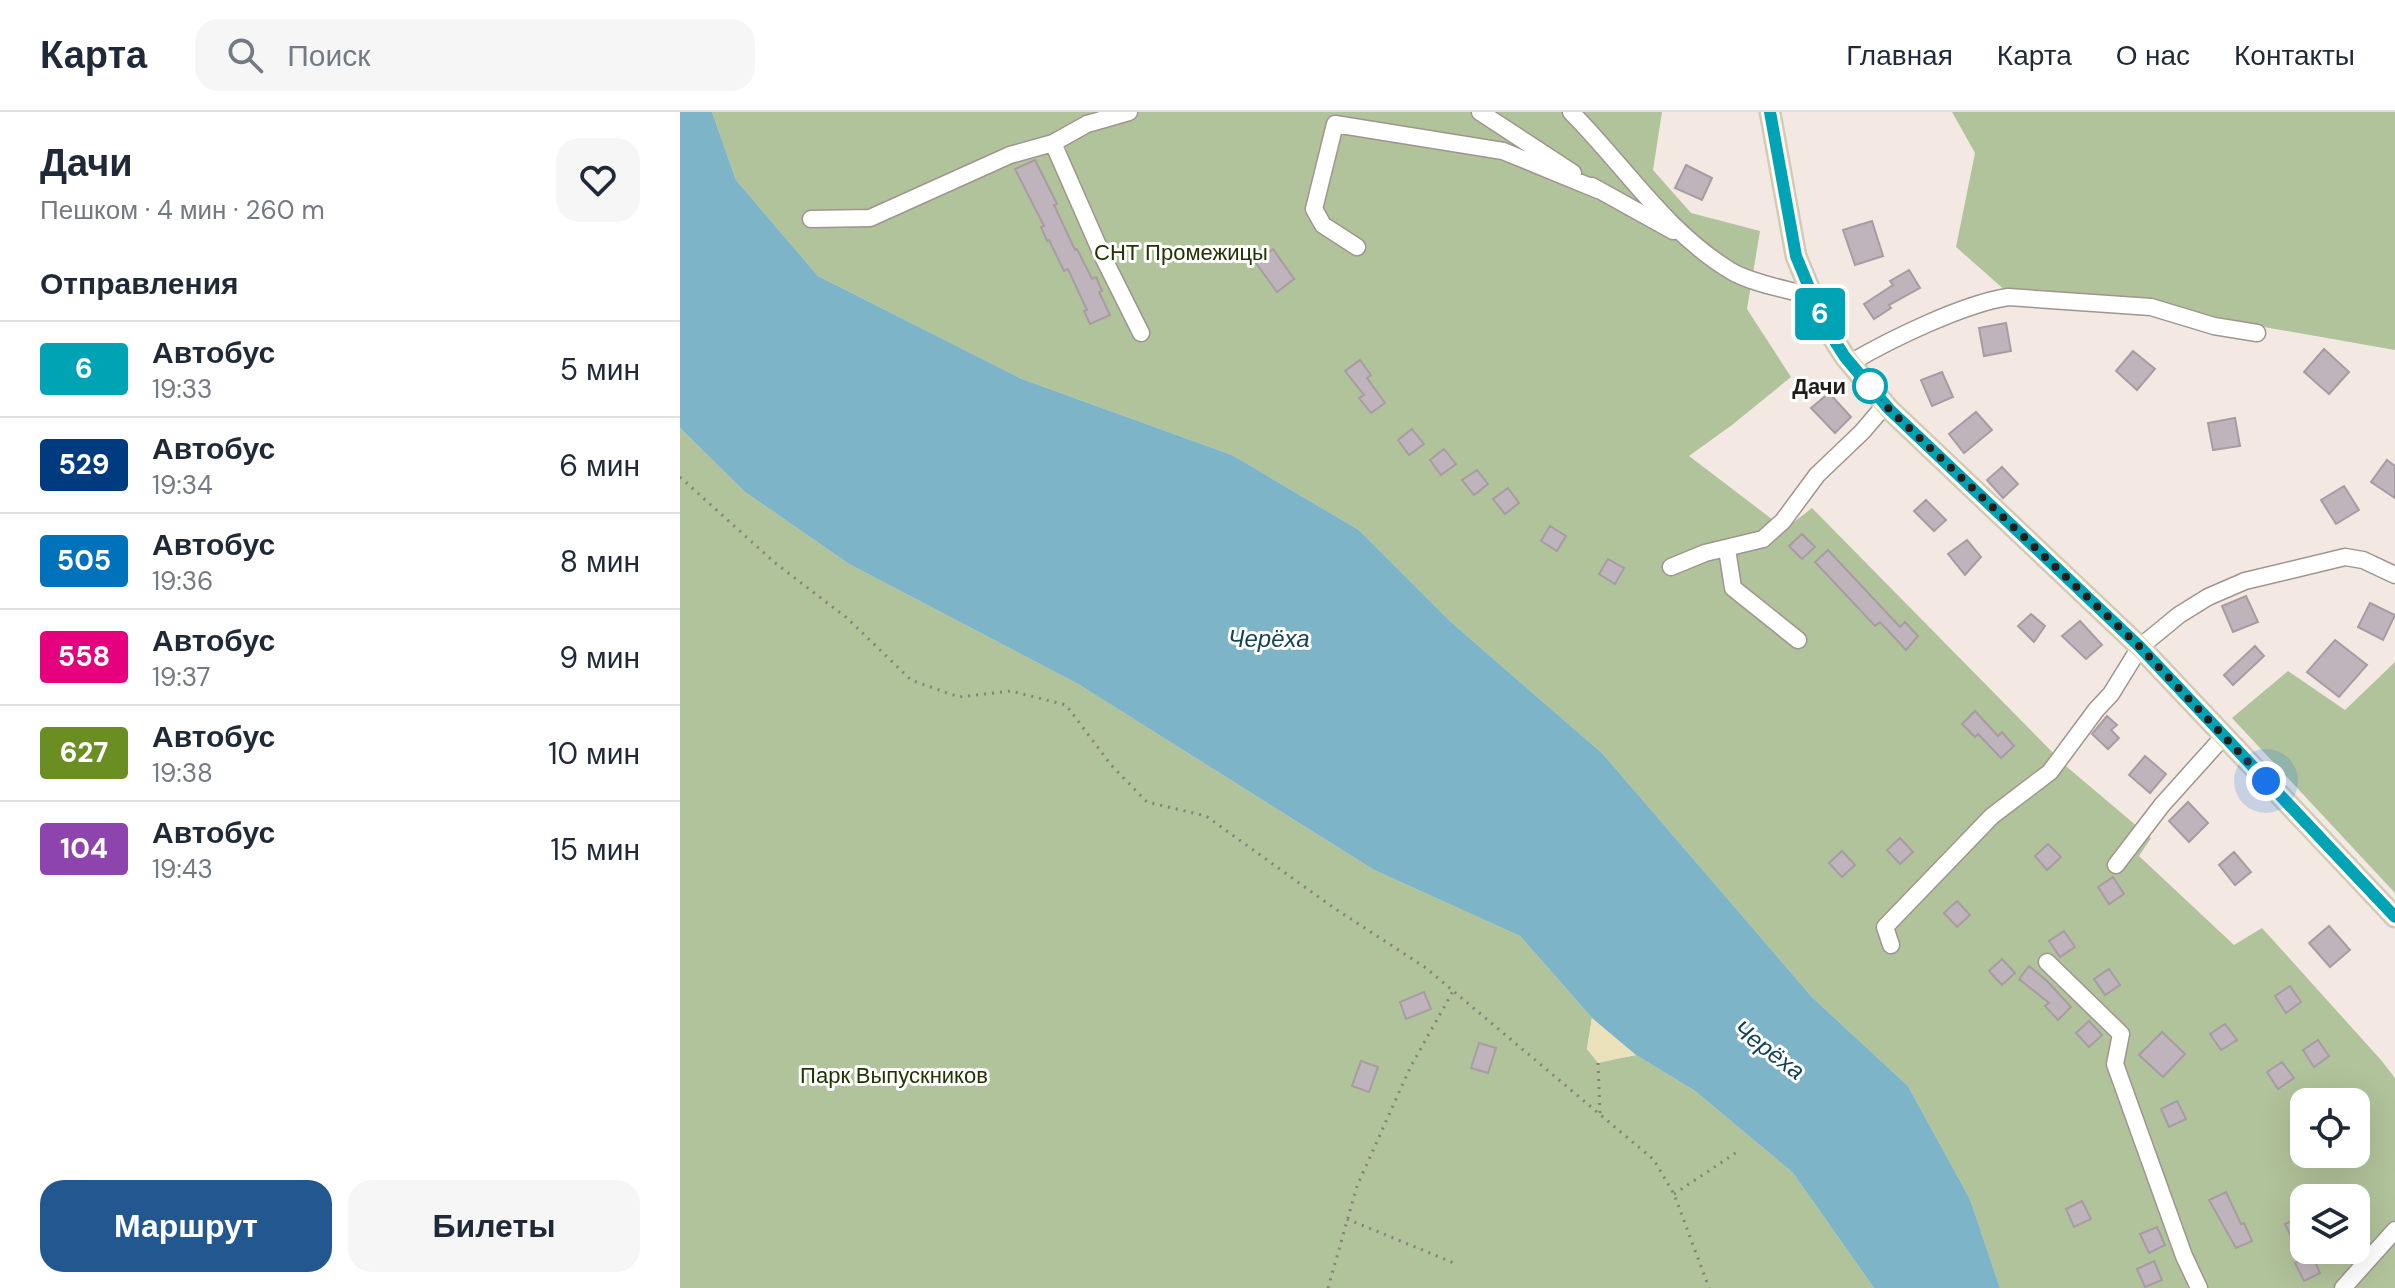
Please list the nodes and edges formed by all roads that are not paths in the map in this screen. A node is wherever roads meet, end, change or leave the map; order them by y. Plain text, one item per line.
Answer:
1 (1129, 112) edge
2 (1480, 112) edge
3 (1571, 112) edge
4 (1770, 112) edge
5 (1083, 118) edge
6 (1053, 143) junction
7 (1598, 190) junction
8 (811, 219) dead end
9 (1681, 235) junction
10 (1357, 247) dead end
11 (1813, 297) junction
12 (1141, 333) dead end
13 (2257, 333) dead end
14 (1850, 363) junction
15 (1886, 404) junction
16 (1727, 549) junction
17 (1671, 567) dead end
18 (2395, 575) edge
19 (1798, 640) dead end
20 (2140, 647) junction
21 (2224, 736) junction
22 (2116, 865) dead end
23 (2395, 917) edge
24 (1891, 945) dead end
25 (2047, 962) dead end
26 (2395, 1230) edge
27 (2199, 1288) edge
28 (2343, 1288) edge

1 - 5 street
2 - 7 street
3 - 9 street
4 - 11 main road
5 - 6 street
6 - 8 street
6 - 12 street
7 - 9 street
7 - 10 street
9 - 11 street
11 - 14 main road
13 - 14 street
14 - 15 main road
15 - 16 street
15 - 20 main road
16 - 17 street
16 - 19 street
18 - 20 street
20 - 21 main road
20 - 24 street
21 - 22 street
21 - 23 main road
25 - 27 street
26 - 28 street

